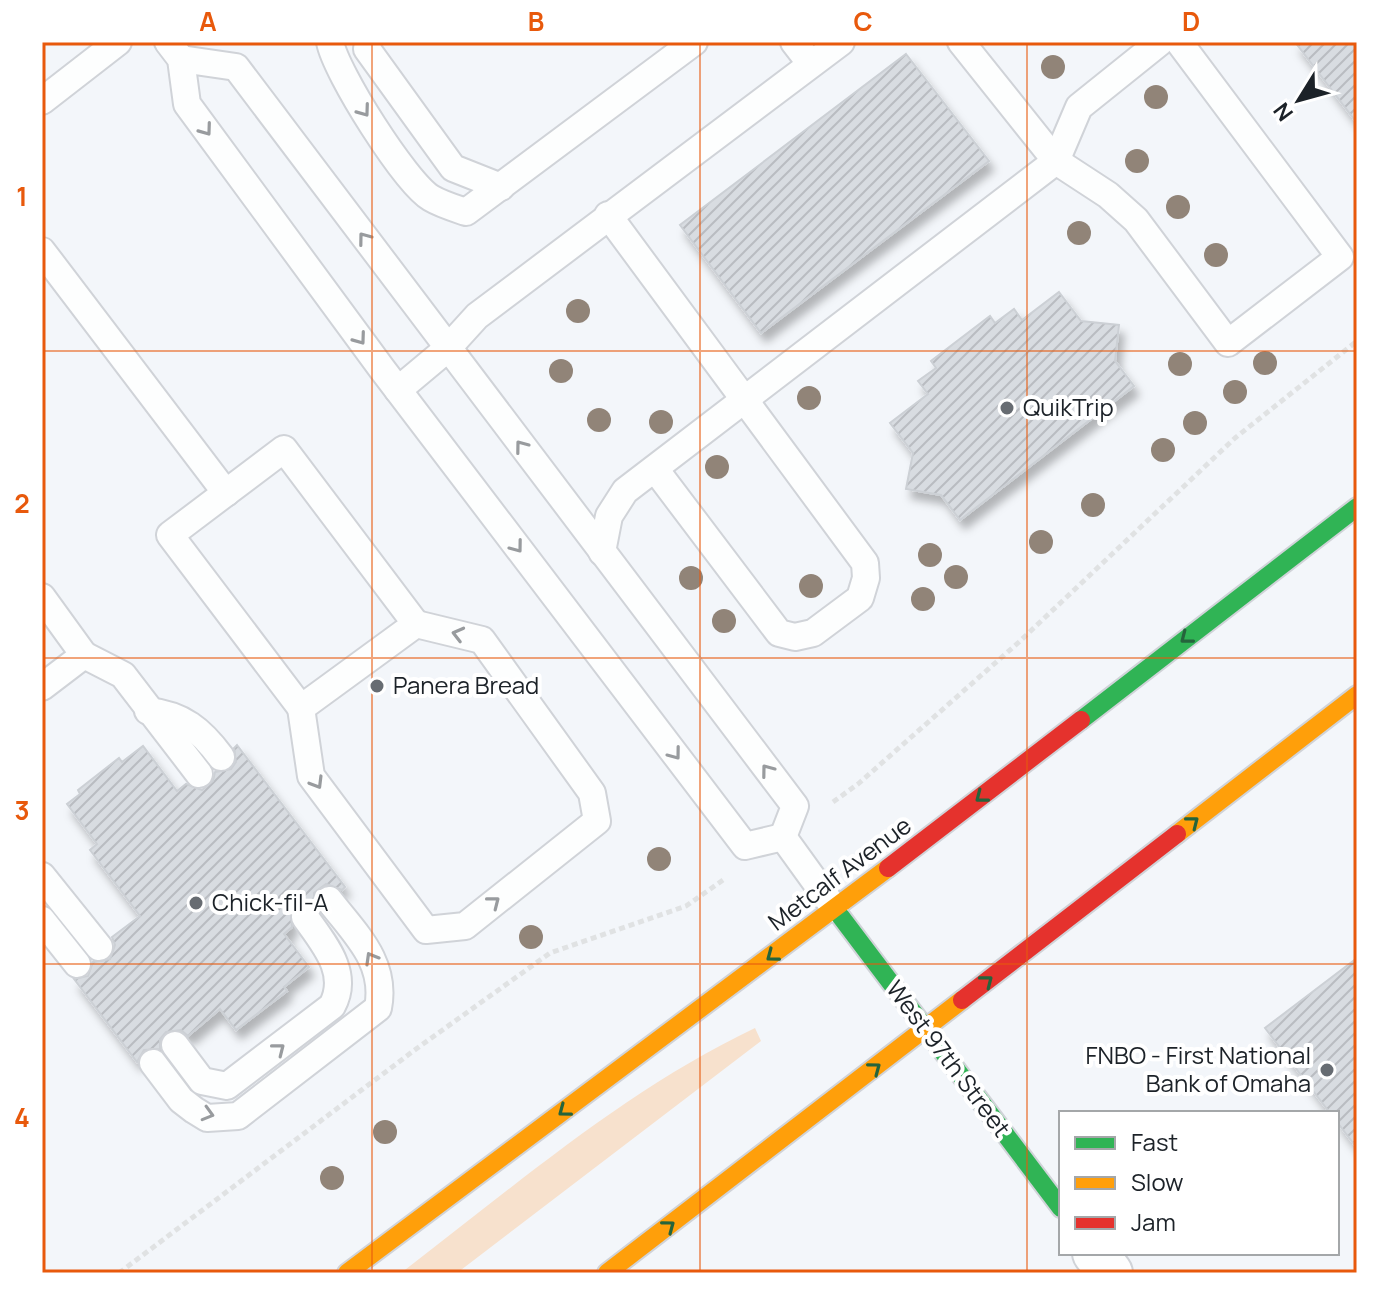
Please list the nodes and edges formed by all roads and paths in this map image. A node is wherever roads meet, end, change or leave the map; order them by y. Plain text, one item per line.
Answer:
1 (118, 42) edge
2 (330, 42) edge
3 (368, 42) edge
4 (694, 42) edge
5 (794, 42) edge
6 (841, 42) edge
7 (961, 42) edge
8 (1160, 42) edge
9 (1179, 42) edge
10 (174, 50) edge
11 (662, 52) edge
12 (811, 64) junction
13 (42, 101) edge
14 (1056, 161) junction
15 (501, 187) junction
16 (608, 215) junction
17 (42, 251) edge
18 (1357, 341) edge
19 (447, 349) junction
20 (398, 390) junction
21 (746, 400) junction
22 (655, 469) junction
23 (226, 493) junction
24 (1357, 507) edge
25 (602, 552) junction
26 (42, 597) edge
27 (416, 624) junction
28 (84, 655) junction
29 (42, 687) edge
30 (1357, 695) edge
31 (301, 708) junction
32 (148, 711) junction
33 (221, 757) dead end
34 (199, 774) dead end
35 (827, 806) dead end
36 (783, 837) junction
37 (42, 876) edge
38 (723, 880) dead end
39 (329, 900) dead end
40 (835, 909) junction
41 (305, 917) dead end
42 (42, 920) edge
43 (99, 947) dead end
44 (77, 964) dead end
45 (926, 1029) junction
46 (175, 1045) dead end
47 (153, 1063) dead end
48 (1059, 1205) edge
49 (1096, 1255) edge
50 (119, 1273) edge
51 (347, 1273) edge
52 (607, 1273) edge
53 (1110, 1273) edge

1 - 13 lane
2 -> 15 lane
3 - 15 lane
4 - 11 lane
5 - 12 lane
6 - 12 lane
7 - 14 lane
8 - 14 lane
9 - 14 lane
19 -> 10 lane
10 -> 20 lane
11 - 15 lane
12 - 16 lane
14 - 21 lane
16 - 19 lane
16 - 21 lane
17 - 23 lane
18 - 35 path
19 - 20 lane
25 -> 19 lane
20 -> 36 lane
21 - 22 lane
21 - 22 lane
22 - 25 lane
23 - 27 lane
23 - 31 lane
24 -> 40 main road, Metcalf Avenue
36 -> 25 lane
26 - 28 lane
27 - 31 lane
31 -> 27 lane
28 - 29 lane
28 - 32 lane
45 -> 30 main road
32 - 33 lane
32 - 34 lane
36 - 40 lane
37 - 43 lane
38 - 50 path
47 -> 39 lane
40 - 45 main road, West 97th Street
40 -> 51 main road, Metcalf Avenue
46 -> 41 lane
42 - 44 lane
45 - 48 main road, West 97th Street
52 -> 45 main road
49 - 53 street

